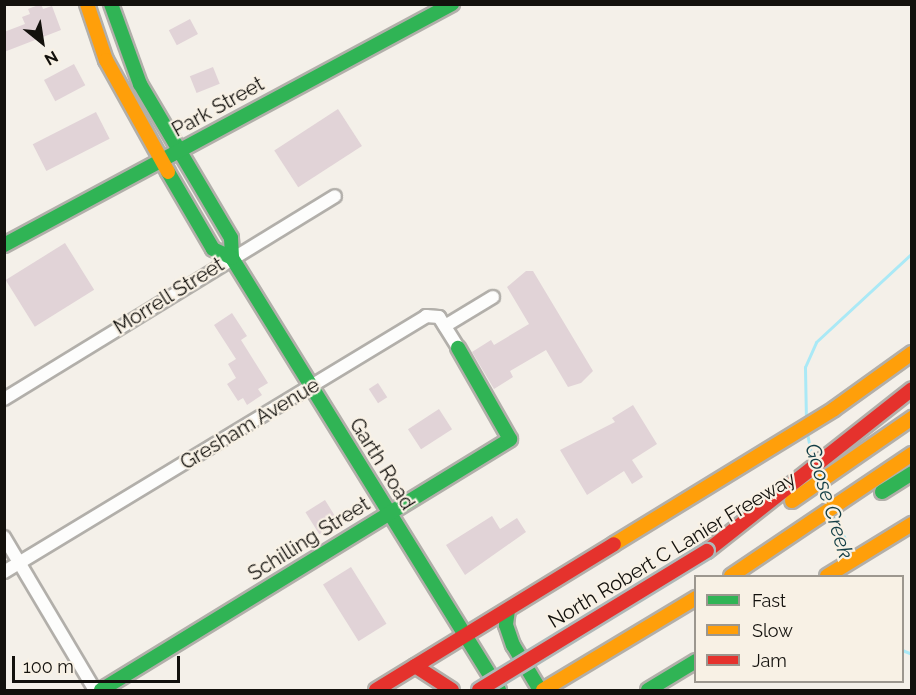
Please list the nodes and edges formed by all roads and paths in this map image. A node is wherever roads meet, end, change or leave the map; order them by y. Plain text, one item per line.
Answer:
1 (87, 4) edge
2 (111, 4) edge
3 (452, 4) edge
4 (178, 151) junction
5 (161, 160) junction
6 (335, 196) dead end
7 (4, 245) edge
8 (232, 258) junction
9 (493, 297) dead end
10 (445, 326) junction
11 (458, 348) joint
12 (912, 353) edge
13 (312, 387) junction
14 (912, 389) edge
15 (4, 399) edge
16 (912, 418) edge
17 (912, 454) edge
18 (912, 473) edge
19 (389, 512) junction
20 (912, 524) edge
21 (4, 537) edge
22 (781, 546) junction
23 (707, 551) junction
24 (20, 562) junction
25 (4, 572) edge
26 (733, 575) edge
27 (828, 575) edge
28 (694, 599) edge
29 (508, 610) junction
30 (466, 636) junction
31 (694, 662) edge
32 (415, 666) junction
33 (95, 690) edge
34 (101, 690) edge
35 (376, 690) edge
36 (452, 690) edge
37 (479, 690) edge
38 (499, 690) edge
39 (541, 690) edge
40 (648, 690) edge

1 - 5 main road, Garth Road
2 - 4 main road, Garth Road
3 - 4 main road, Park Street
4 - 5 main road, Park Street
4 - 8 main road, Garth Road
5 - 7 main road, Park Street
5 - 8 main road, Garth Road
6 - 8 street, Morrell Street
8 - 13 main road, Garth Road
8 - 15 street, Morrell Street
9 - 10 street
10 - 11 street
10 - 13 street, Gresham Avenue
11 - 19 main road, Schilling Street
12 - 29 main road
13 - 19 main road, Garth Road
13 - 24 street, Gresham Avenue
14 - 23 main road
16 - 23 main road, North Robert C Lanier Freeway
17 - 22 main road
18 - 22 main road
19 - 30 main road, Garth Road
19 - 34 main road, Schilling Street
20 - 27 main road
21 - 24 street
22 - 26 main road
23 - 37 main road, North Robert C Lanier Freeway, bridge
24 - 25 street, Gresham Avenue
24 - 33 street
28 - 39 main road
29 - 30 main road
29 - 39 main road
30 - 32 main road
30 - 38 main road, Garth Road
31 - 40 main road
32 - 35 main road
32 - 36 main road

